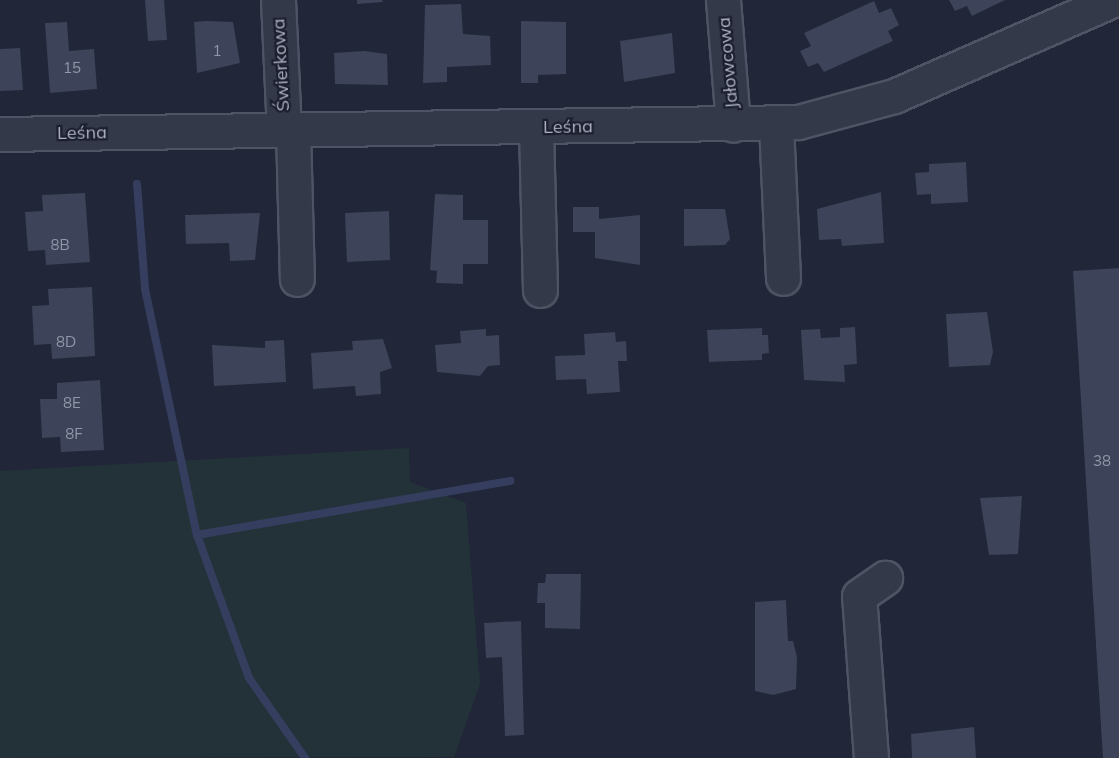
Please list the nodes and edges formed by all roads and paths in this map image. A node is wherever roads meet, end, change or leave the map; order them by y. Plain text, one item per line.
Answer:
1 (278, 0) edge
2 (723, 0) edge
3 (1113, 0) edge
4 (776, 124) junction
5 (733, 125) junction
6 (536, 127) junction
7 (289, 130) junction
8 (0, 134) edge
9 (783, 278) dead end
10 (297, 279) dead end
11 (540, 290) dead end
12 (885, 578) dead end
13 (871, 758) edge

1 - 7 street, Świerkowa
2 - 5 street, Jałowcowa
3 - 4 street, Leśna
4 - 5 street, Leśna
4 - 9 street
5 - 6 street, Leśna
6 - 7 street, Leśna
6 - 11 street
7 - 8 street, Leśna
7 - 10 street, Świerkowa
12 - 13 street

